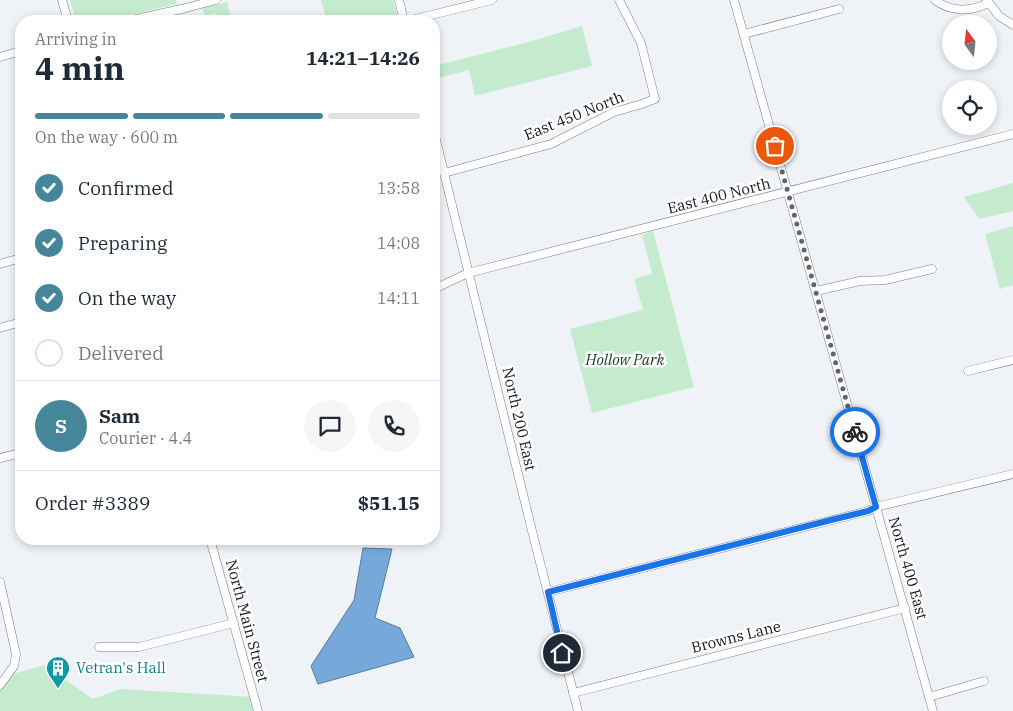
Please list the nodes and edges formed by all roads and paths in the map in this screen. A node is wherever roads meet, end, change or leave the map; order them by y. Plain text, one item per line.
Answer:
1 (62, 0) edge
2 (216, 0) edge
3 (398, 0) edge
4 (492, 0) edge
5 (619, 0) edge
6 (734, 0) edge
7 (935, 0) edge
8 (988, 2) edge
9 (839, 9) dead end
10 (66, 15) edge
11 (154, 15) edge
12 (404, 15) edge
13 (431, 15) edge
14 (1013, 25) edge
15 (744, 34) junction
16 (15, 53) edge
17 (0, 57) edge
18 (1013, 134) edge
19 (440, 157) edge
20 (444, 173) junction
21 (787, 193) junction
22 (15, 260) edge
23 (0, 264) edge
24 (932, 269) dead end
25 (468, 273) junction
26 (440, 285) edge
27 (816, 291) junction
28 (15, 324) edge
29 (0, 328) edge
30 (1013, 360) edge
31 (968, 371) dead end
32 (15, 454) edge
33 (0, 458) edge
34 (1013, 474) edge
35 (876, 507) junction
36 (212, 545) edge
37 (0, 582) edge
38 (548, 592) junction
39 (904, 608) junction
40 (234, 624) junction
41 (99, 647) dead end
42 (984, 681) dead end
43 (0, 685) edge
44 (574, 693) junction
45 (929, 697) junction
46 (258, 711) edge
47 (578, 711) edge
48 (933, 711) edge

1 - 10 street
2 - 11 street
3 - 12 street
4 - 13 street
5 - 20 street, East 450 North
6 - 15 street, North 400 East
7 - 8 street
8 - 14 street
9 - 15 street
15 - 21 street, North 400 East
16 - 17 street
18 - 21 street, East 400 North
19 - 20 street, North 200 East
20 - 25 street, North 200 East
21 - 25 street, East 400 North
21 - 27 street, North 400 East
22 - 23 street
24 - 27 street
25 - 26 street, East 400 North
25 - 38 street, North 200 East
27 - 35 street, North 400 East
28 - 29 street
30 - 31 street
32 - 33 street
34 - 35 street
35 - 38 street
35 - 39 street, North 400 East
36 - 40 street, North Main Street
37 - 43 street
38 - 44 street, North 200 East
39 - 44 street, Browns Lane
39 - 45 street, North 400 East
40 - 41 street
40 - 46 street, North Main Street
42 - 45 street
44 - 47 street, North 200 East
45 - 48 street, North 400 East

